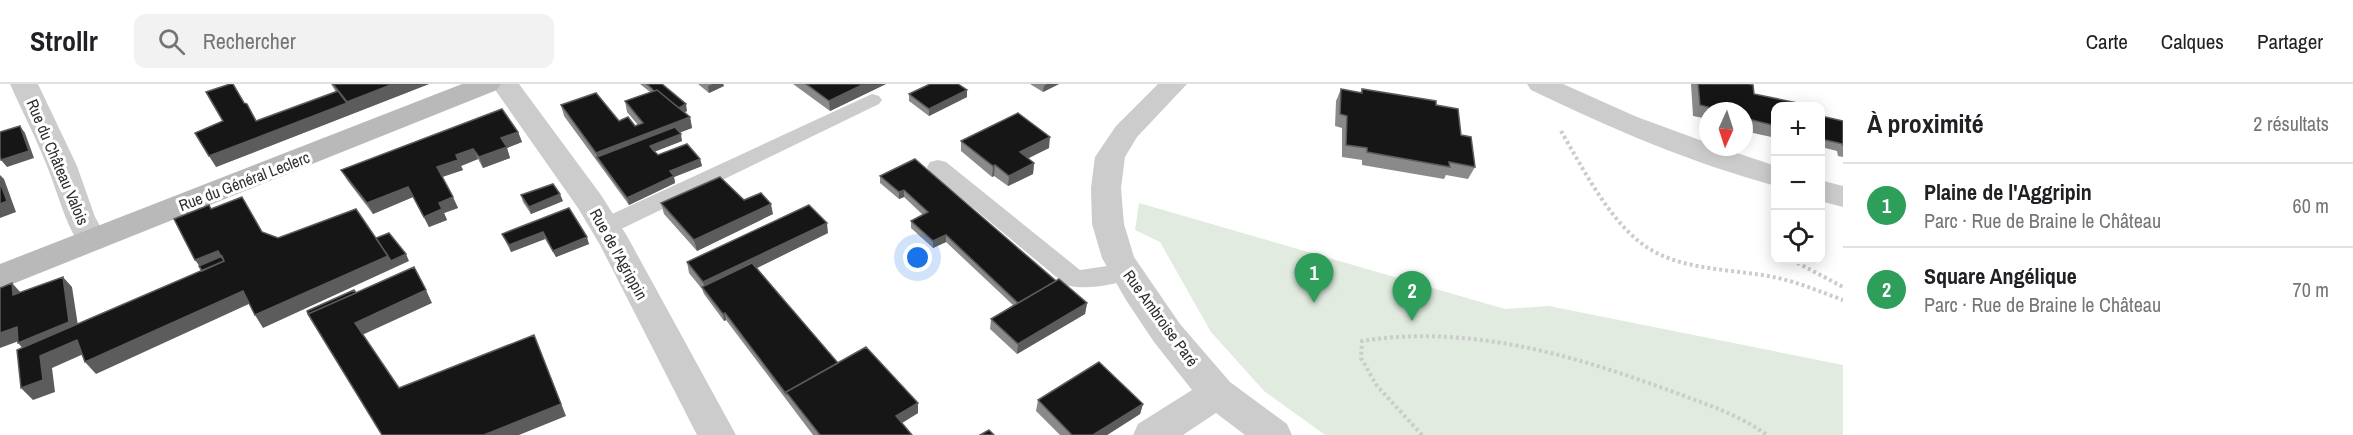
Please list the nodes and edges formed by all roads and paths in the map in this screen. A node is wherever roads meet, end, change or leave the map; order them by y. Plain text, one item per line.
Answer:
1 (24, 84) edge
2 (487, 84) edge
3 (505, 84) edge
4 (1173, 84) edge
5 (1541, 84) edge
6 (872, 100) dead end
7 (1557, 124) dead end
8 (938, 167) dead end
9 (1771, 174) edge
10 (1825, 191) edge
11 (1843, 196) edge
12 (605, 227) junction
13 (93, 240) junction
14 (1800, 264) edge
15 (1127, 272) junction
16 (0, 277) edge
17 (1843, 287) edge
18 (1843, 300) edge
19 (1217, 393) junction
20 (717, 435) edge
21 (1152, 435) edge
22 (1273, 435) edge
23 (1422, 435) edge
24 (1767, 435) edge

1 - 13 street, Rue du Château Valois
2 - 13 street, Rue du Général Leclerc
3 - 12 street, Rue de l'Agrippin
4 - 15 street, Rue Ambroise Paré
5 - 9 street
6 - 12 lane
7 - 18 path
8 - 15 lane
10 - 11 street
12 - 20 street, Rue de l'Agrippin
13 - 16 street, Rue du Général Leclerc
14 - 17 path
15 - 19 street, Rue Ambroise Paré
19 - 21 street
19 - 22 street, Rue Ambroise Paré
23 - 24 path

